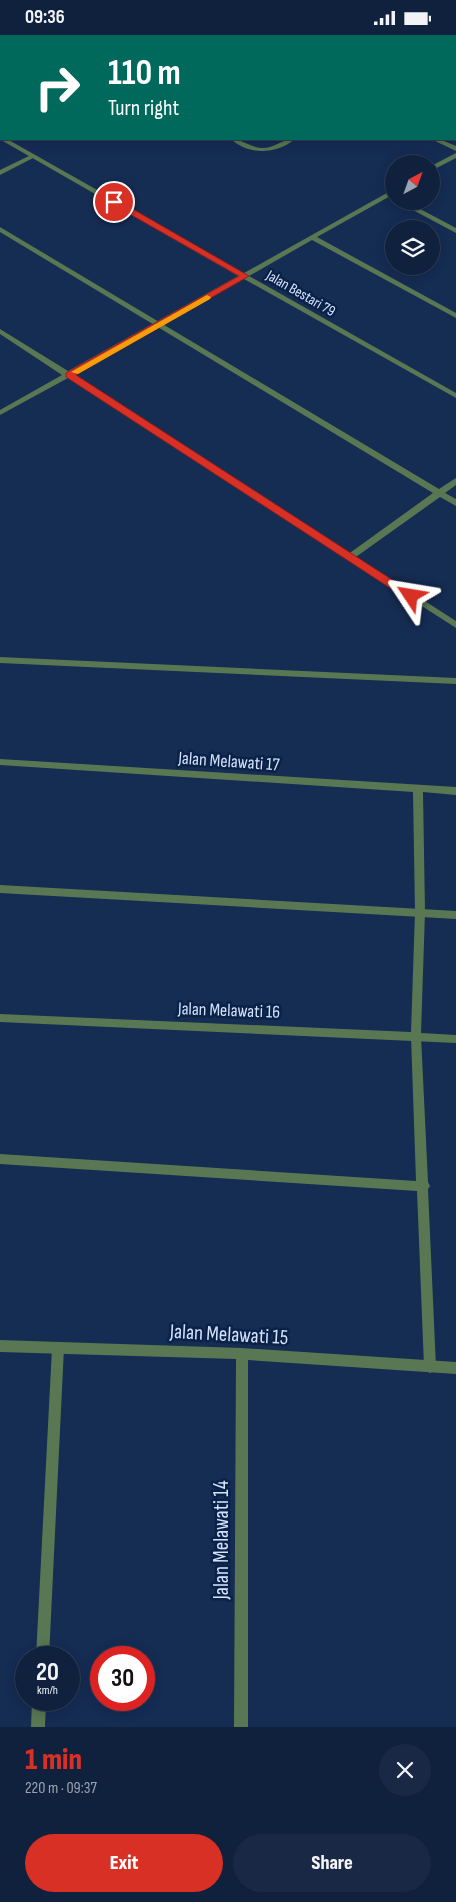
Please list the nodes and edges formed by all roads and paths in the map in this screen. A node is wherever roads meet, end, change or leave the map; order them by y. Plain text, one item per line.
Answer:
1 (5, 140) edge
2 (236, 140) edge
3 (290, 140) edge
4 (436, 140) edge
5 (456, 149) edge
6 (456, 155) edge
7 (33, 156) junction
8 (440, 164) edge
9 (0, 173) edge
10 (385, 198) edge
11 (415, 210) edge
12 (0, 229) edge
13 (456, 231) edge
14 (313, 238) junction
15 (245, 276) junction
16 (456, 316) edge
17 (159, 325) junction
18 (0, 331) edge
19 (70, 375) junction
20 (456, 396) edge
21 (0, 413) edge
22 (456, 481) edge
23 (439, 493) junction
24 (456, 503) edge
25 (350, 557) junction
26 (456, 625) edge
27 (0, 660) edge
28 (456, 681) edge
29 (0, 762) edge
30 (418, 789) junction
31 (456, 791) edge
32 (0, 889) edge
33 (420, 912) junction
34 (456, 915) edge
35 (0, 1018) edge
36 (416, 1036) junction
37 (456, 1039) edge
38 (0, 1159) edge
39 (424, 1186) junction
40 (0, 1346) edge
41 (58, 1348) junction
42 (242, 1354) junction
43 (430, 1367) junction
44 (456, 1369) edge
45 (43, 1646) edge
46 (39, 1711) edge
47 (38, 1727) edge
48 (241, 1727) edge

1 - 7 street, Jalan Bestari 79
2 - 3 street
4 - 5 street
6 - 8 street
7 - 9 street
7 - 15 street, Jalan Bestari 79
10 - 14 street
11 - 13 street
12 - 17 street
14 - 15 street
14 - 16 street
15 - 17 street
15 - 20 street, Jalan Bestari 79
17 - 19 street
17 - 23 street
18 - 19 street
19 - 21 street
19 - 25 street
22 - 23 street
23 - 24 street
23 - 25 street
25 - 26 street
27 - 28 street
29 - 30 street, Jalan Melawati 17
30 - 31 street, Jalan Melawati 17
30 - 33 street
32 - 33 street
33 - 34 street
33 - 36 street
35 - 36 street, Jalan Melawati 16
36 - 37 street, Jalan Melawati 16
36 - 39 street
38 - 39 street
39 - 43 street
40 - 41 street, Jalan Melawati 15
41 - 42 street, Jalan Melawati 15
41 - 45 street
42 - 43 street, Jalan Melawati 15
42 - 48 street, Jalan Melawati 14
43 - 44 street, Jalan Melawati 15
46 - 47 street

